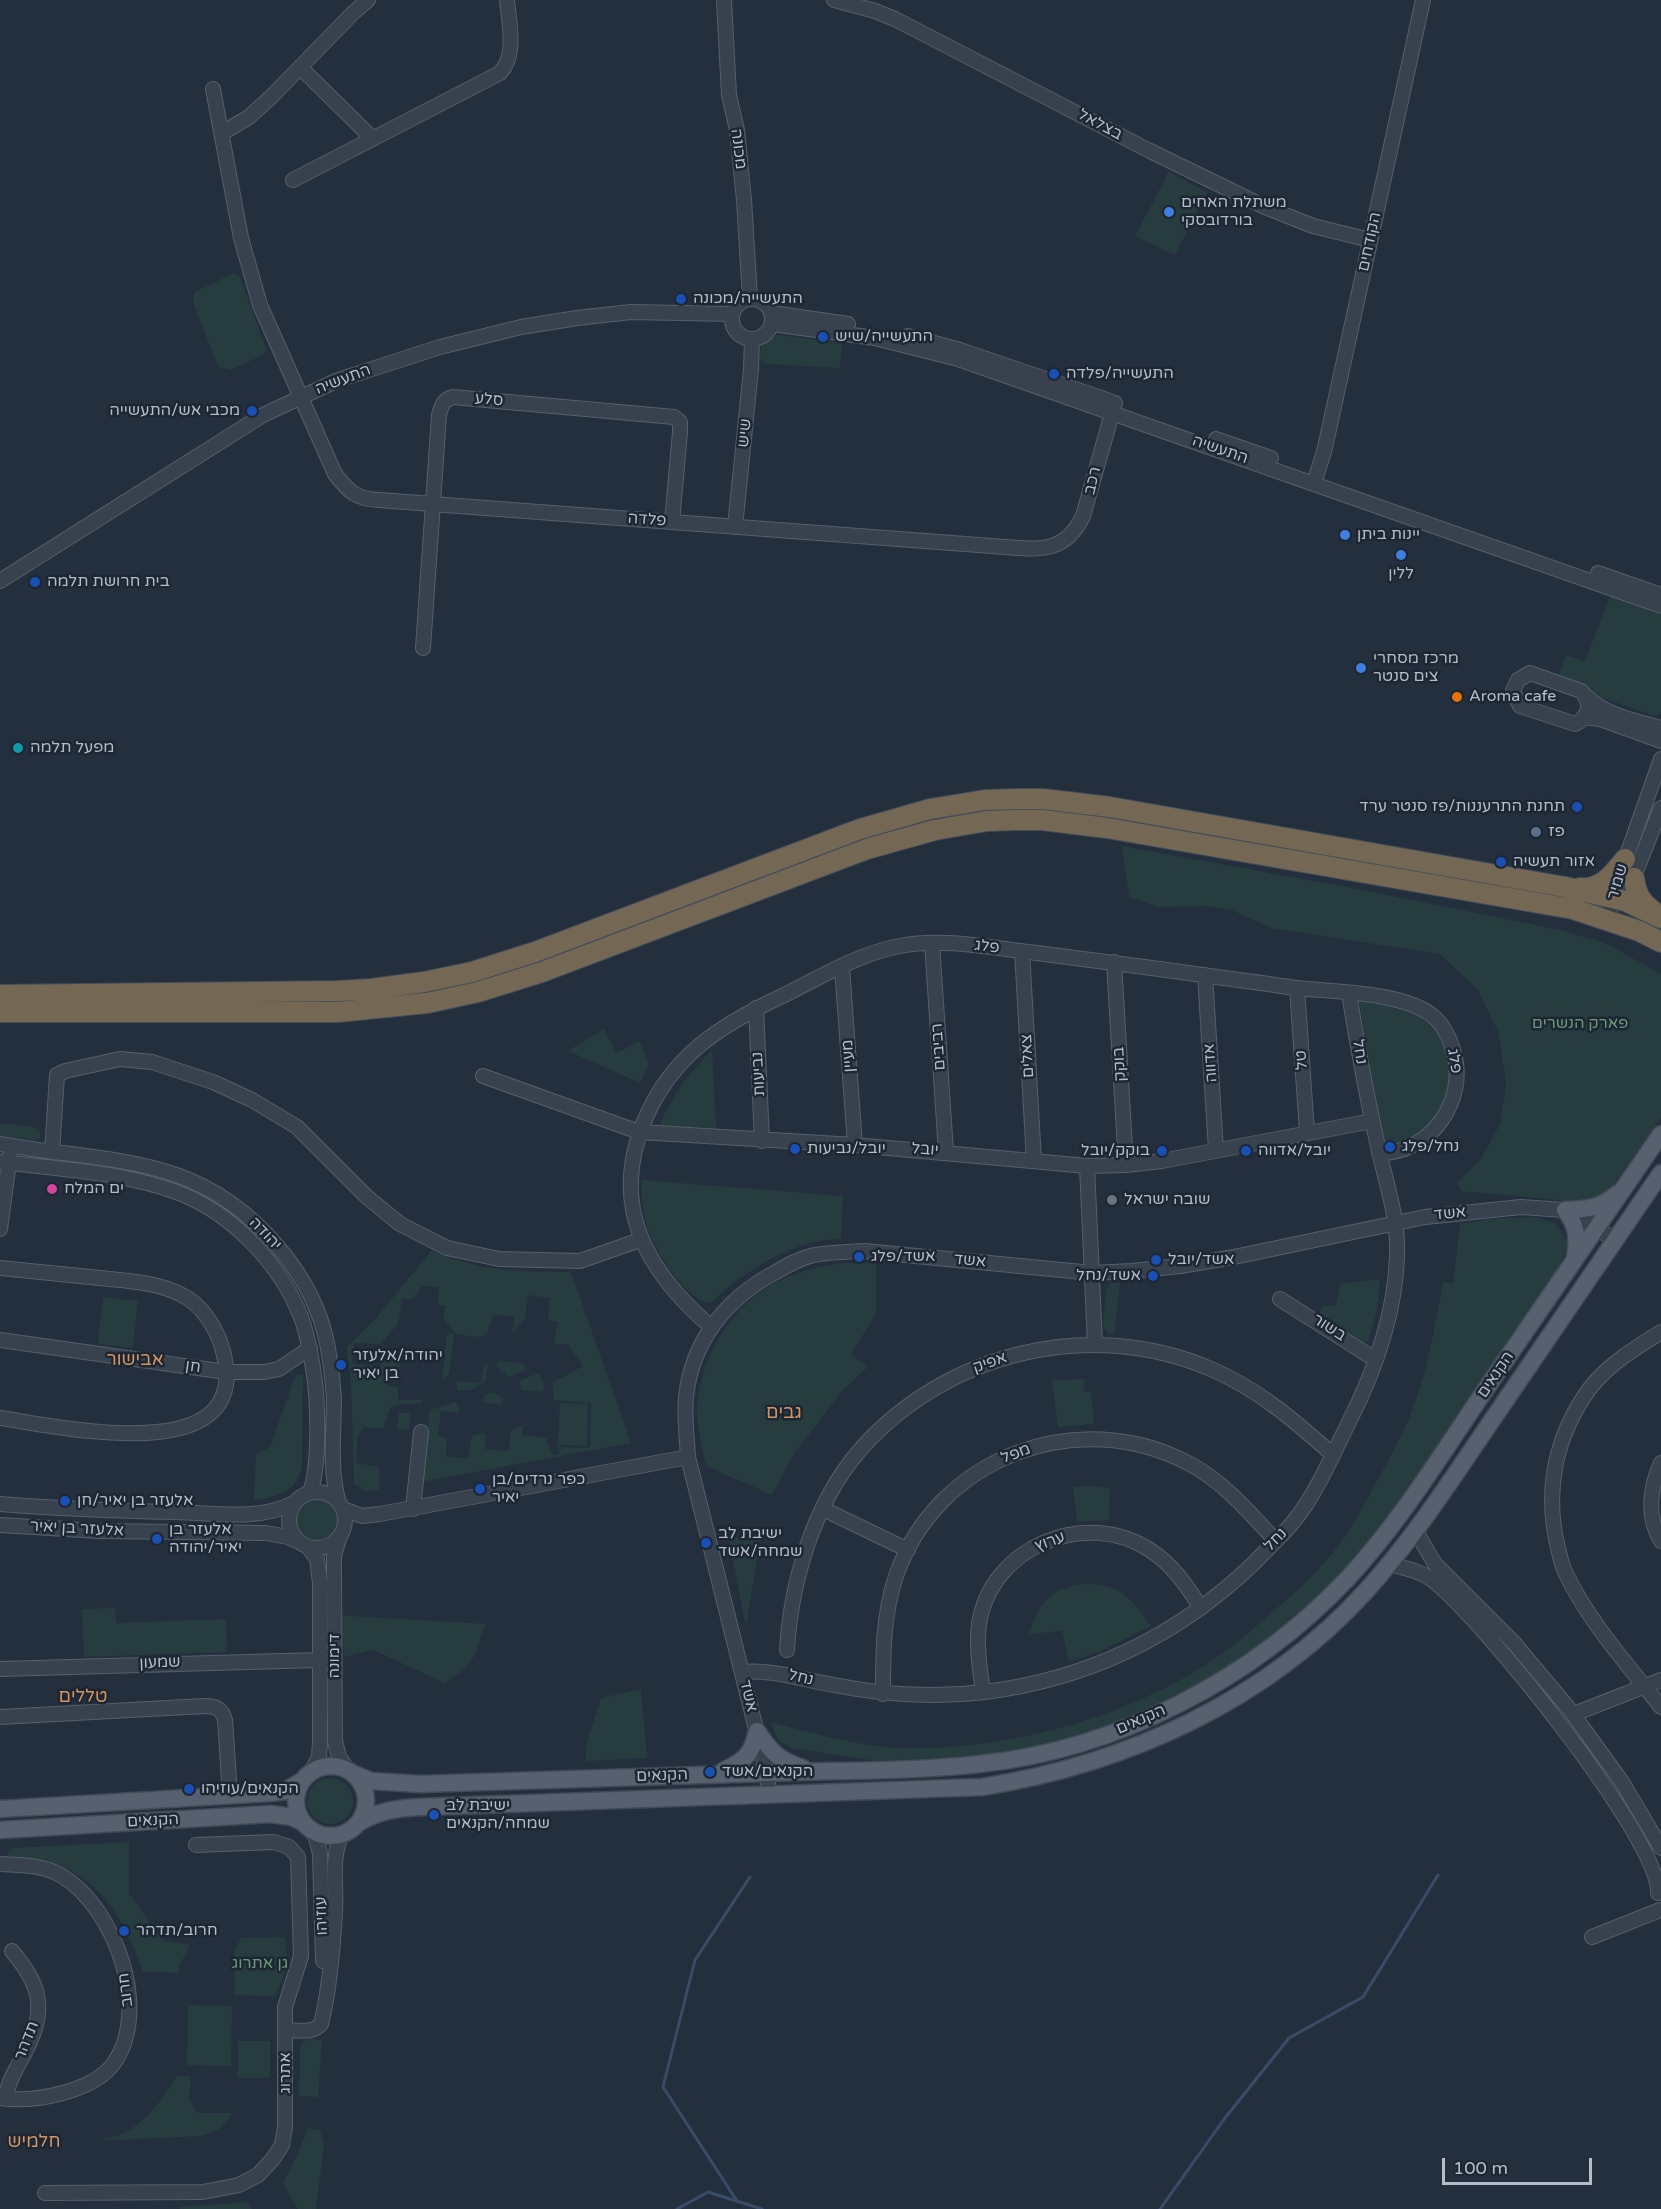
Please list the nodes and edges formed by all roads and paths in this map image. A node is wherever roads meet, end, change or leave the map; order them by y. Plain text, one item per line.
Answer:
1 (368, 0) edge
2 (507, 0) edge
3 (724, 0) edge
4 (834, 0) edge
5 (1423, 0) edge
6 (300, 67) junction
7 (213, 89) dead end
8 (222, 133) junction
9 (373, 139) junction
10 (293, 180) dead end
11 (1370, 240) junction
12 (750, 298) junction
13 (732, 314) junction
14 (772, 319) junction
15 (752, 339) junction
16 (300, 397) junction
17 (1114, 408) junction
18 (1315, 479) junction
19 (432, 504) junction
20 (672, 522) junction
21 (735, 527) junction
22 (1053, 547) joint
23 (0, 581) edge
24 (1661, 595) edge
25 (1661, 606) edge
26 (423, 648) dead end
27 (1587, 697) junction
28 (1584, 717) junction
29 (1661, 728) edge
30 (1661, 741) edge
31 (1661, 759) edge
32 (1661, 808) edge
33 (1625, 859) junction
34 (1634, 878) junction
35 (1565, 887) junction
36 (1618, 899) junction
37 (1661, 918) edge
38 (1609, 921) junction
39 (1661, 942) edge
40 (932, 943) junction
41 (1022, 951) junction
42 (1114, 962) junction
43 (842, 967) junction
44 (1205, 975) junction
45 (1297, 988) junction
46 (1349, 993) junction
47 (0, 995) edge
48 (756, 1008) junction
49 (0, 1012) edge
50 (483, 1076) dead end
51 (1372, 1120) junction
52 (639, 1132) junction
53 (1307, 1132) junction
54 (1661, 1134) edge
55 (762, 1140) junction
56 (5, 1145) edge
57 (855, 1145) junction
58 (1216, 1150) junction
59 (52, 1152) junction
60 (946, 1152) junction
61 (1379, 1154) junction
62 (1034, 1161) junction
63 (4, 1163) edge
64 (1126, 1165) junction
65 (1087, 1166) junction
66 (1661, 1173) edge
67 (1624, 1188) junction
68 (1565, 1210) junction
69 (1396, 1222) junction
70 (1597, 1228) junction
71 (0, 1229) edge
72 (640, 1240) junction
73 (1615, 1240) junction
74 (1575, 1260) junction
75 (0, 1268) edge
76 (1092, 1273) junction
77 (1280, 1299) dead end
78 (711, 1327) junction
79 (1661, 1332) edge
80 (0, 1340) edge
81 (1095, 1345) junction
82 (310, 1348) junction
83 (1376, 1360) junction
84 (226, 1372) junction
85 (0, 1418) edge
86 (421, 1432) dead end
87 (1333, 1455) junction
88 (688, 1457) junction
89 (1661, 1463) edge
90 (310, 1492) junction
91 (294, 1503) junction
92 (0, 1504) edge
93 (341, 1506) junction
94 (413, 1509) junction
95 (823, 1509) junction
96 (380, 1514) junction
97 (0, 1525) edge
98 (1415, 1530) junction
99 (341, 1534) junction
100 (1276, 1541) junction
101 (1661, 1541) edge
102 (303, 1544) junction
103 (908, 1550) junction
104 (1389, 1564) junction
105 (1201, 1608) junction
106 (787, 1650) dead end
107 (320, 1660) junction
108 (0, 1669) edge
109 (742, 1672) junction
110 (1661, 1680) edge
111 (1645, 1687) junction
112 (983, 1692) junction
113 (884, 1694) junction
114 (1661, 1707) edge
115 (1574, 1714) junction
116 (0, 1718) edge
117 (757, 1731) junction
118 (814, 1771) junction
119 (351, 1772) junction
120 (767, 1773) junction
121 (717, 1774) junction
122 (306, 1777) junction
123 (769, 1795) junction
124 (230, 1796) junction
125 (0, 1809) edge
126 (308, 1826) junction
127 (350, 1828) junction
128 (0, 1830) edge
129 (196, 1845) dead end
130 (1661, 1848) edge
131 (0, 1864) edge
132 (1659, 1890) edge
133 (1660, 1911) edge
134 (1592, 1937) dead end
135 (12, 1951) dead end
136 (324, 2005) junction
137 (285, 2030) junction
138 (2, 2099) edge
139 (45, 2193) dead end

1 - 6 street
2 - 9 street
3 - 12 street, מכונה
4 - 11 street, בצלאל
5 - 11 street, הקודחים
6 - 8 street
6 - 9 street
7 - 8 street, פלדה
8 - 16 street, פלדה
9 - 10 street
11 - 18 street, הקודחים
12 - 13 street
12 - 14 street
13 - 15 street
13 - 16 street, התעשיה
14 - 15 street
14 - 17 street, התעשיה
15 - 21 street, שיש
16 - 19 street, פלדה
16 - 23 street, התעשיה
17 - 18 street, התעשיה
17 - 22 street, רכב
18 - 24 street, התעשיה
18 - 25 street, התעשיה
19 - 20 street, פלדה
19 - 20 street, סלע
19 - 26 street, סלע
20 - 21 street, פלדה
21 - 22 street, פלדה
27 - 28 street
27 - 28 street
27 - 29 street
28 - 30 street
31 - 33 street, שמיר
32 - 34 street, שמיר
33 - 35 highway
33 - 36 street, שמיר
34 - 36 street, שמיר
34 - 37 highway
35 - 36 highway
35 - 47 highway
36 - 37 highway
36 - 38 street, שמיר
38 - 39 highway
38 - 49 highway
40 - 41 street, פלג
40 - 43 street, פלג
40 - 60 street, רביבים
41 - 42 street, פלג
41 - 62 street, צאלים
42 - 44 street, פלג
42 - 64 street, בוקק
43 - 48 street, פלג
43 - 57 street, מעיין
44 - 45 street, פלג
44 - 58 street, אדווה
45 - 46 street, פלג
45 - 53 street, טל
46 - 51 street, נחל
46 - 61 street, פלג
48 - 52 street, פלג
48 - 55 street, נביעות
50 - 52 street, יובל
51 - 53 street, יובל
51 - 61 street, נחל
52 - 55 street, יובל
52 - 72 street, פלג
53 - 58 street, יובל
54 - 67 main road, הקנאים
55 - 57 street, יובל
56 - 59 street, יהודה
56 - 63 street
57 - 60 street, יובל
58 - 64 street, יובל
59 - 72 street
59 - 93 street, יהודה
60 - 62 street, יובל
61 - 69 street, נחל
62 - 65 street, יובל
63 - 71 street
63 - 82 street, יהודה
64 - 65 street, יובל
65 - 76 street
66 - 73 main road, הקנאים
67 - 68 main road
67 - 70 main road, הקנאים
68 - 69 street, אשד
68 - 70 street, אשד
68 - 74 main road
69 - 76 street, אשד
69 - 83 street, נחל
70 - 73 street, אשד
70 - 74 main road, הקנאים
72 - 78 street, פלג
73 - 98 main road, הקנאים
74 - 118 main road, הקנאים
75 - 84 street
76 - 78 street, אשד
76 - 81 street
77 - 83 street, בשור
78 - 88 street, אשד
79 - 111 street
80 - 84 street, חן
81 - 87 street, אפיק
81 - 95 street, אפיק
82 - 84 street, חן
82 - 90 street, יהודה
83 - 87 street, נחל
84 - 85 street
86 - 94 street
87 - 100 street, נחל
88 - 94 street
88 - 109 street, אשד
89 - 101 street
90 - 91 street
90 - 93 street
91 - 92 street, אלעזר בן יאיר
91 - 102 street
93 - 96 street
93 - 99 street
94 - 96 street
95 - 103 street
95 - 106 street, אפיק
96 - 99 street
97 - 102 street, אלעזר בן יאיר
98 - 104 main road, הקנאים
98 - 115 street
99 - 102 street
99 - 119 street, דימונה
100 - 103 street, מפל
100 - 105 street, נחל
102 - 107 street, דימונה
103 - 113 street, מפל
104 - 123 main road, הקנאים
104 - 132 street
105 - 112 street, נחל
105 - 112 street, ערוץ
107 - 108 street, שמעון
107 - 122 street, דימונה
109 - 113 street, נחל
109 - 117 street, אשד
110 - 111 street
111 - 114 street
111 - 115 street
112 - 113 street, נחל
115 - 130 street
116 - 124 street
117 - 118 main road
117 - 120 street, אשד
117 - 121 main road
118 - 120 main road, הקנאים
119 - 121 main road, הקנאים
119 - 122 main road
119 - 127 main road
120 - 121 main road, הקנאים
120 - 123 street, אשד
122 - 124 main road, הקנאים
122 - 126 main road
123 - 127 main road, הקנאים
124 - 125 main road, הקנאים
126 - 127 main road
126 - 128 main road, הקנאים
126 - 136 street, עוזיהו
127 - 136 street, עוזיהו
129 - 137 street, אתרוג
131 - 138 street, חרוב
132 - 133 street
133 - 134 street
135 - 138 street, תדהר
136 - 137 street, עוזיהו
137 - 139 street, אתרוג

